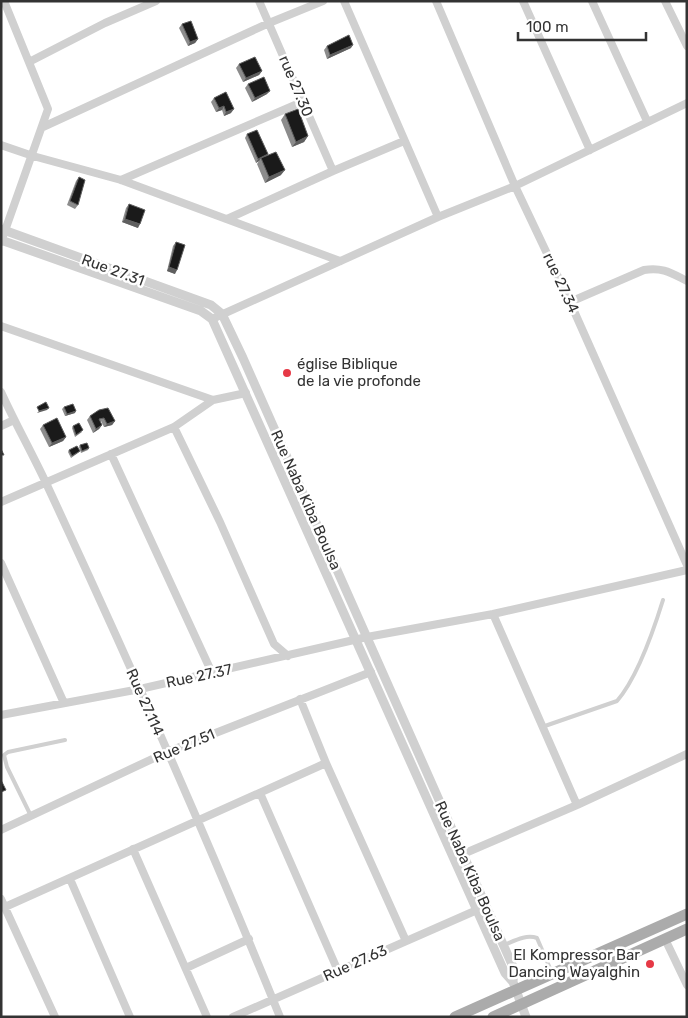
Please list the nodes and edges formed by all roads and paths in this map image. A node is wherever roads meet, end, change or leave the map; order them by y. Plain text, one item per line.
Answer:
1 (4, 1) edge
2 (156, 1) edge
3 (259, 1) edge
4 (323, 1) edge
5 (344, 1) edge
6 (436, 1) edge
7 (523, 1) edge
8 (592, 1) edge
9 (665, 1) edge
10 (269, 24) junction
11 (687, 46) edge
12 (29, 62) junction
13 (302, 102) junction
14 (684, 104) edge
15 (687, 113) edge
16 (647, 120) junction
17 (43, 127) junction
18 (404, 141) junction
19 (1, 145) edge
20 (590, 150) junction
21 (33, 156) junction
22 (333, 171) junction
23 (121, 180) junction
24 (515, 186) junction
25 (438, 216) junction
26 (227, 219) junction
27 (3, 230) edge
28 (1, 241) edge
29 (340, 261) junction
30 (687, 281) edge
31 (570, 302) junction
32 (222, 314) junction
33 (212, 319) junction
34 (1, 326) edge
35 (1, 392) edge
36 (246, 393) junction
37 (213, 400) junction
38 (14, 420) junction
39 (1, 426) edge
40 (174, 427) junction
41 (110, 454) junction
42 (45, 481) junction
43 (1, 502) edge
44 (1, 563) edge
45 (687, 565) edge
46 (687, 570) edge
47 (663, 600) dead end
48 (493, 614) junction
49 (367, 637) junction
50 (356, 640) junction
51 (274, 644) junction
52 (288, 656) junction
53 (273, 660) junction
54 (371, 672) junction
55 (212, 673) junction
56 (140, 689) junction
57 (300, 699) junction
58 (64, 703) junction
59 (1, 715) edge
60 (542, 727) junction
61 (66, 740) dead end
62 (167, 752) junction
63 (687, 754) edge
64 (326, 763) junction
65 (260, 793) junction
66 (577, 805) junction
67 (30, 816) junction
68 (197, 820) junction
69 (1, 830) edge
70 (134, 849) junction
71 (463, 854) junction
72 (70, 879) junction
73 (1, 899) edge
74 (5, 907) junction
75 (476, 910) junction
76 (687, 914) edge
77 (687, 929) edge
78 (249, 939) junction
79 (665, 939) junction
80 (406, 941) junction
81 (503, 946) junction
82 (186, 968) junction
83 (338, 971) junction
84 (552, 973) junction
85 (687, 985) edge
86 (514, 986) junction
87 (273, 1000) junction
88 (521, 1005) junction
89 (55, 1017) edge
90 (130, 1017) edge
91 (207, 1017) edge
92 (233, 1017) edge
93 (280, 1017) edge
94 (455, 1017) edge
95 (493, 1017) edge
96 (526, 1017) edge

1 - 12 street
2 - 12 street
3 - 10 street, rue 27.30
4 - 10 street
5 - 18 street
6 - 24 street, rue 27.34
7 - 20 street
8 - 16 street
9 - 11 street
10 - 13 street, rue 27.30
10 - 17 street
12 - 17 street
13 - 22 street, rue 27.30
13 - 23 street
14 - 15 street
14 - 16 street
16 - 20 street
17 - 21 street
18 - 22 street
18 - 25 street
19 - 21 street
20 - 24 street
21 - 23 street
21 - 27 street
22 - 26 street
23 - 26 street
24 - 25 street
24 - 31 street, rue 27.34
25 - 29 street
26 - 29 street
27 - 28 street
27 - 32 street, Rue 27.31
28 - 33 street, Rue 27.31
29 - 32 street
30 - 31 street
31 - 45 street, rue 27.34
32 - 33 street
32 - 49 street, Rue Naba Kiba Boulsa
33 - 36 street, Rue Naba Kiba Boulsa
34 - 37 street
35 - 38 street, Rue 27.114
36 - 37 street
36 - 50 street, Rue Naba Kiba Boulsa
37 - 40 street
38 - 39 street
38 - 42 street, Rue 27.114
40 - 41 street
40 - 51 street
41 - 42 street
41 - 55 street
42 - 43 street
42 - 56 street, Rue 27.114
44 - 58 street
46 - 48 street, Rue 27.37
47 - 60 lane
48 - 49 street, Rue 27.37
48 - 60 street
49 - 50 street, Rue 27.37
49 - 71 street, Rue Naba Kiba Boulsa
50 - 52 street, Rue 27.37
50 - 54 street, Rue Naba Kiba Boulsa
51 - 52 street
51 - 53 street
52 - 53 street, Rue 27.37
53 - 55 street, Rue 27.37
54 - 57 street, Rue 27.51
54 - 75 street, Rue Naba Kiba Boulsa
55 - 56 street, Rue 27.37
56 - 58 street, Rue 27.37
56 - 62 street, Rue 27.114
57 - 62 street, Rue 27.51
57 - 64 street
58 - 59 street, Rue 27.37
60 - 66 street
61 - 67 lane
62 - 67 street, Rue 27.51
62 - 68 street, Rue 27.114
63 - 66 street
64 - 65 street
64 - 80 street
65 - 68 street
65 - 83 street
66 - 71 street
67 - 69 street, Rue 27.51
68 - 70 street
68 - 78 street, Rue 27.114
70 - 72 street
70 - 82 street
71 - 81 street, Rue Naba Kiba Boulsa
72 - 74 street
72 - 90 street
73 - 74 street
74 - 89 street
75 - 80 street, Rue 27.63
75 - 86 street, Rue Naba Kiba Boulsa
76 - 84 main road
77 - 79 main road
78 - 82 street
78 - 87 street, Rue 27.114
79 - 85 street
79 - 88 main road
80 - 83 street, Rue 27.63
81 - 84 lane
81 - 86 street, Rue Naba Kiba Boulsa
82 - 91 street
83 - 87 street, Rue 27.63
84 - 86 main road
86 - 88 street
86 - 94 main road
87 - 92 street, Rue 27.63
87 - 93 street, Rue 27.114
88 - 95 main road
88 - 96 street

